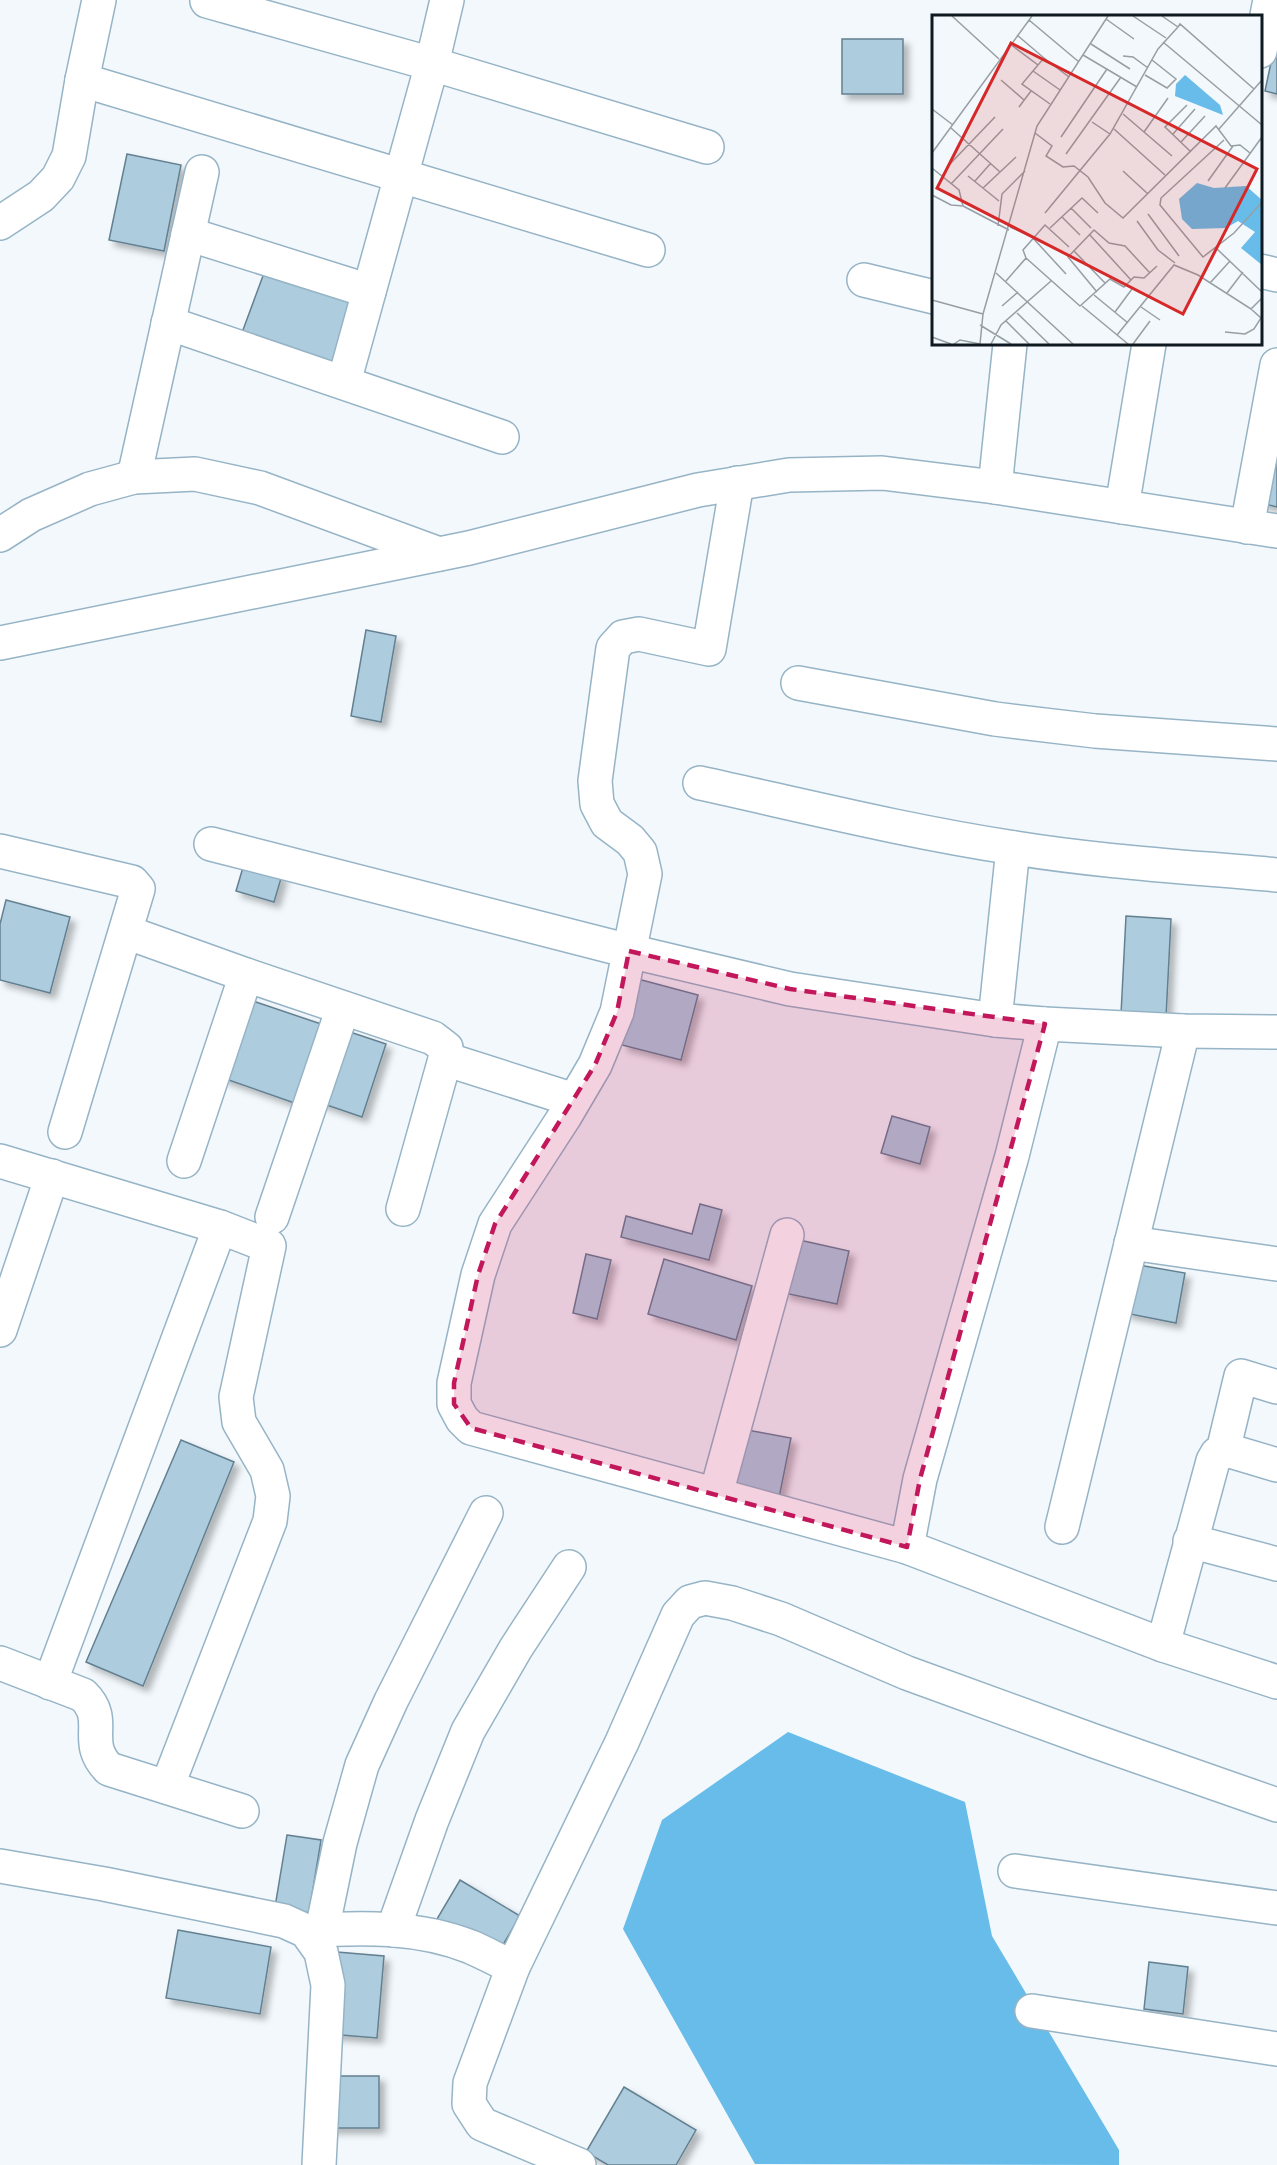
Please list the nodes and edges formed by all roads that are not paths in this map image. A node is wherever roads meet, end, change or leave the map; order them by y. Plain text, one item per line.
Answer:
1 (99, 0) edge
2 (447, 0) edge
3 (1270, 0) edge
4 (207, 1) edge
5 (1262, 41) edge
6 (432, 64) junction
7 (82, 80) junction
8 (707, 147) dead end
9 (202, 172) dead end
10 (402, 175) junction
11 (0, 223) edge
12 (188, 234) junction
13 (648, 250) dead end
14 (1262, 271) edge
15 (1277, 275) edge
16 (864, 280) dead end
17 (932, 288) edge
18 (369, 291) junction
19 (168, 323) junction
20 (1010, 345) edge
21 (1149, 345) edge
22 (1277, 365) edge
23 (344, 382) junction
24 (502, 437) dead end
25 (134, 477) junction
26 (737, 483) junction
27 (995, 487) junction
28 (1122, 507) junction
29 (1262, 529) edge
30 (0, 535) edge
31 (439, 554) junction
32 (0, 643) edge
33 (798, 683) dead end
34 (1277, 744) edge
35 (700, 783) dead end
36 (211, 844) dead end
37 (1013, 848) junction
38 (0, 851) edge
39 (1277, 875) edge
40 (126, 932) junction
41 (629, 951) junction
42 (246, 975) junction
43 (342, 1008) junction
44 (995, 1020) junction
45 (1045, 1024) junction
46 (1183, 1031) junction
47 (1277, 1032) edge
48 (446, 1059) junction
49 (574, 1100) junction
50 (65, 1132) dead end
51 (0, 1161) edge
52 (184, 1161) dead end
53 (52, 1176) junction
54 (403, 1209) dead end
55 (272, 1217) dead end
56 (220, 1227) junction
57 (787, 1235) dead end
58 (1131, 1243) junction
59 (1277, 1264) edge
60 (0, 1330) edge
61 (1277, 1387) edge
62 (1223, 1451) junction
63 (1277, 1465) edge
64 (716, 1494) junction
65 (486, 1513) dead end
66 (1062, 1527) dead end
67 (1190, 1541) junction
68 (907, 1547) junction
69 (1277, 1564) edge
70 (569, 1567) dead end
71 (1163, 1645) junction
72 (0, 1663) edge
73 (1277, 1682) edge
74 (50, 1683) junction
75 (167, 1787) junction
76 (1277, 1805) edge
77 (242, 1812) dead end
78 (0, 1866) edge
79 (1015, 1871) dead end
80 (1277, 1908) edge
81 (314, 1930) junction
82 (393, 1930) junction
83 (513, 1967) junction
84 (1032, 2011) dead end
85 (1277, 2049) edge
86 (319, 2165) edge
87 (579, 2165) edge

1 - 7 street
2 - 6 street
3 - 5 street
4 - 6 street
6 - 8 street
6 - 10 street
7 - 10 street
7 - 11 street
9 - 12 street
10 - 13 street
10 - 18 street
12 - 18 street
12 - 19 street
14 - 15 street
16 - 17 street
18 - 23 street
19 - 23 street
19 - 25 street
20 - 27 street
21 - 28 street
22 - 29 street
23 - 24 street
25 - 30 street
25 - 31 street
26 - 27 street
26 - 31 street
26 - 41 street
27 - 28 street
28 - 29 street
31 - 32 street
33 - 34 street
35 - 37 street
36 - 41 street
37 - 39 street
37 - 44 street
38 - 40 street
40 - 42 street
40 - 50 street
41 - 44 street
41 - 49 street
42 - 43 street
42 - 52 street
43 - 48 street
43 - 55 street
44 - 45 street
45 - 46 street
45 - 68 street
46 - 47 street
46 - 58 street
48 - 49 street
48 - 54 street
49 - 64 street
51 - 53 street
53 - 56 street
53 - 60 street
56 - 74 street
56 - 75 street
57 - 64 street
58 - 59 street
58 - 66 street
61 - 62 street
62 - 63 street
62 - 67 street
64 - 68 street
65 - 81 street
67 - 69 street
67 - 71 street
68 - 71 street
70 - 82 street
71 - 73 street
72 - 74 street
74 - 75 street
75 - 77 street
76 - 83 street
78 - 81 street
79 - 80 street
81 - 82 street
81 - 86 street
82 - 83 street
83 - 87 street
84 - 85 street

